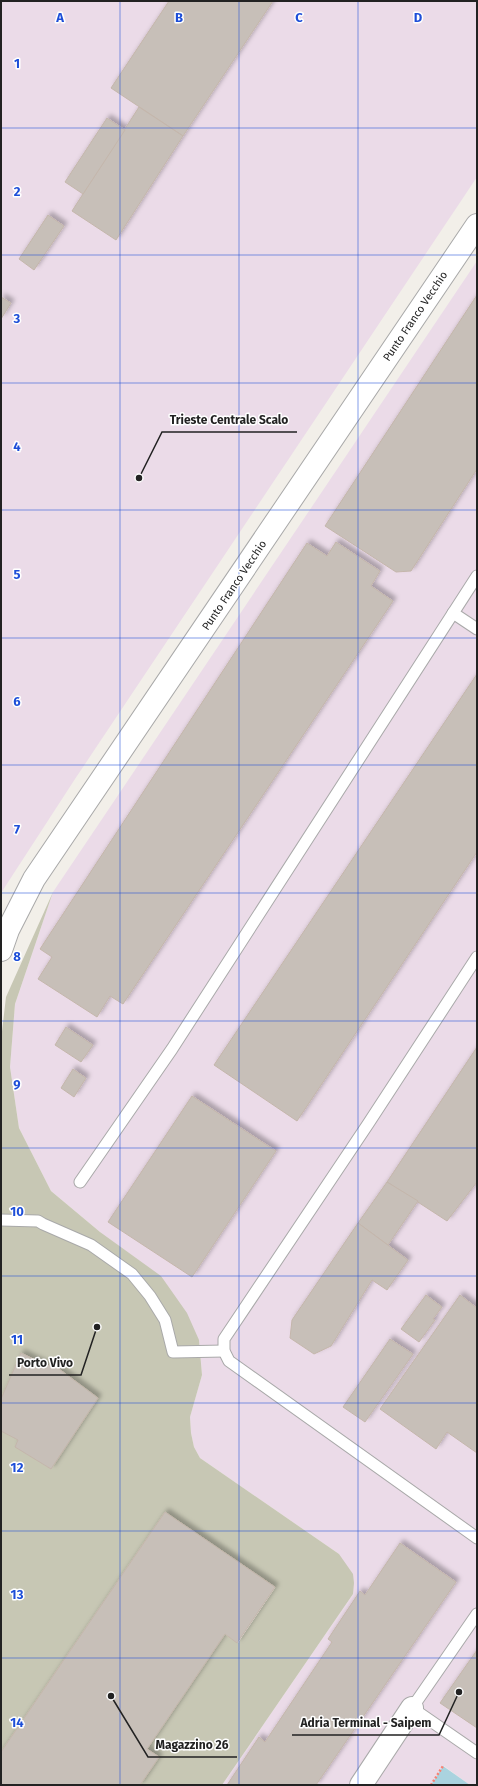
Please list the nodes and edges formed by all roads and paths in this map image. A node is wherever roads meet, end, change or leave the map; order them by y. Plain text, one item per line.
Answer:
1 (477, 225) edge
2 (477, 576) edge
3 (453, 613) junction
4 (477, 629) edge
5 (1, 950) edge
6 (477, 957) edge
7 (80, 1182) dead end
8 (1, 1220) edge
9 (224, 1351) junction
10 (477, 1538) edge
11 (477, 1614) edge
12 (412, 1708) junction
13 (477, 1753) edge
14 (444, 1766) dead end
15 (361, 1785) edge
16 (431, 1785) edge

1 - 5 street, Punto Franco Vecchio
2 - 3 lane
3 - 4 lane
3 - 7 lane
6 - 9 lane
8 - 9 lane
9 - 10 lane
11 - 12 lane
12 - 13 lane
12 - 15 street
14 - 16 path

